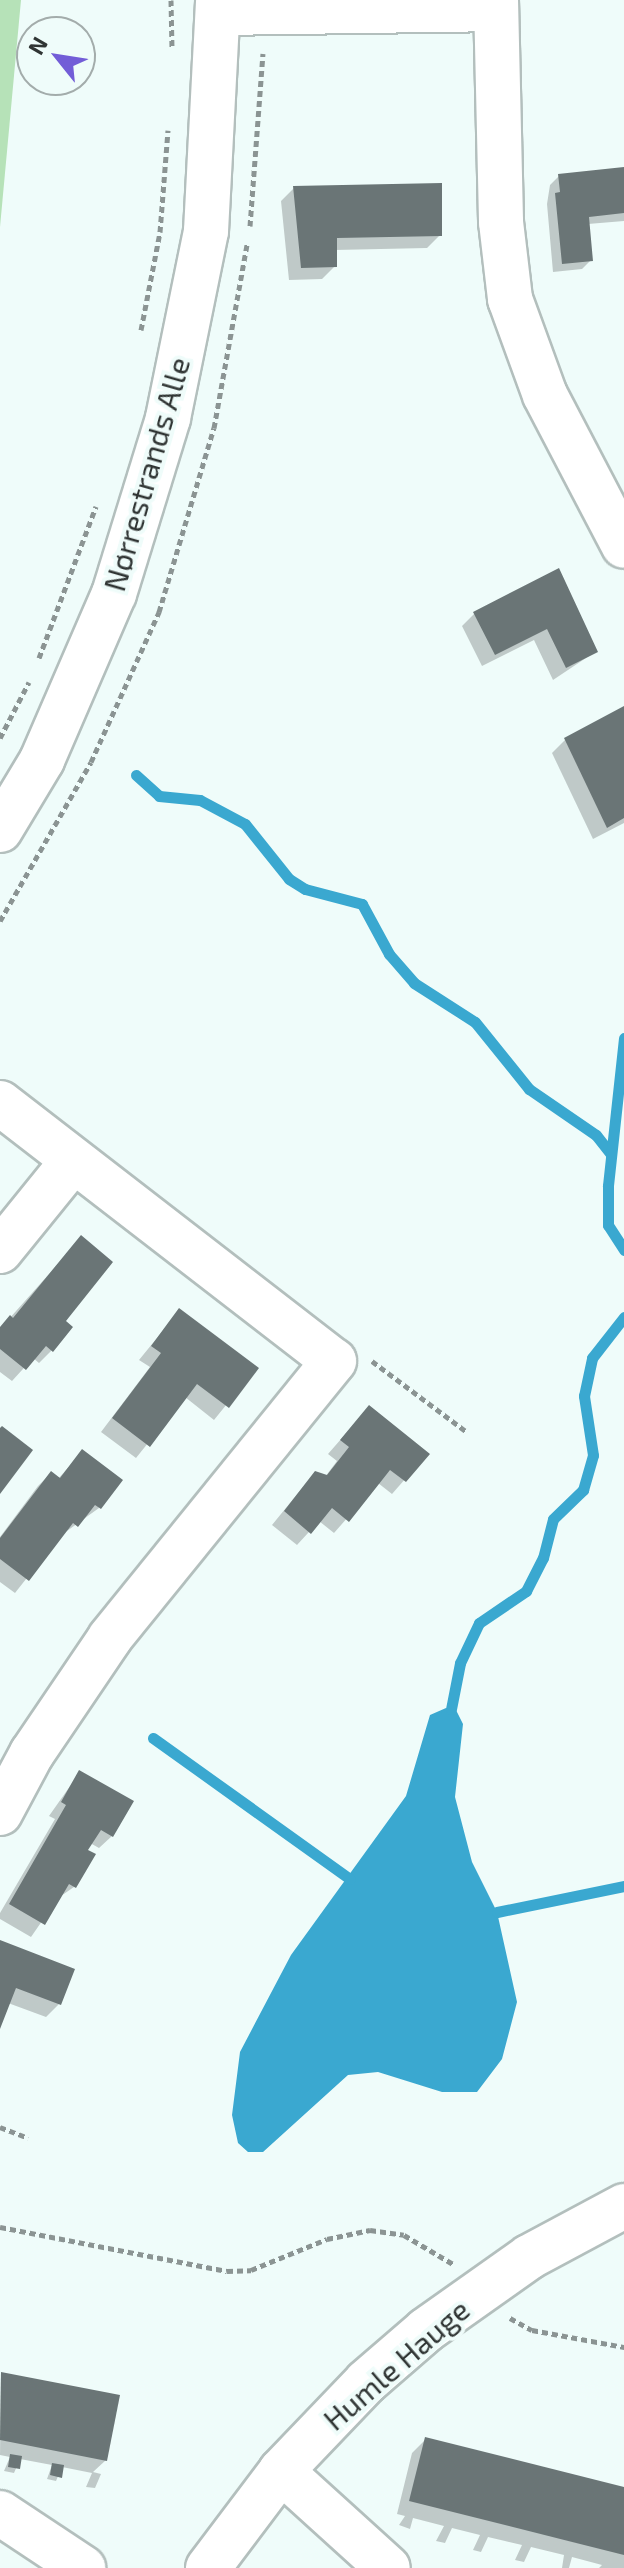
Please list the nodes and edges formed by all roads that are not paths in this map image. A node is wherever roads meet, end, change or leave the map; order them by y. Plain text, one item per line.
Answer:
1 (496, 4) edge
2 (218, 7) edge
3 (624, 546) edge
4 (0, 830) edge
5 (0, 1103) edge
6 (72, 1162) junction
7 (0, 1251) edge
8 (0, 1813) edge
9 (624, 2206) edge
10 (281, 2471) junction
11 (0, 2513) edge
12 (83, 2568) edge
13 (208, 2568) edge
14 (388, 2568) edge

1 - 2 street
1 - 3 street
2 - 4 street, Nørrestrands Alle
5 - 6 street
6 - 7 street
6 - 8 street
9 - 10 street, Humle Hauge
10 - 13 street, Humle Hauge
10 - 14 street
11 - 12 street

